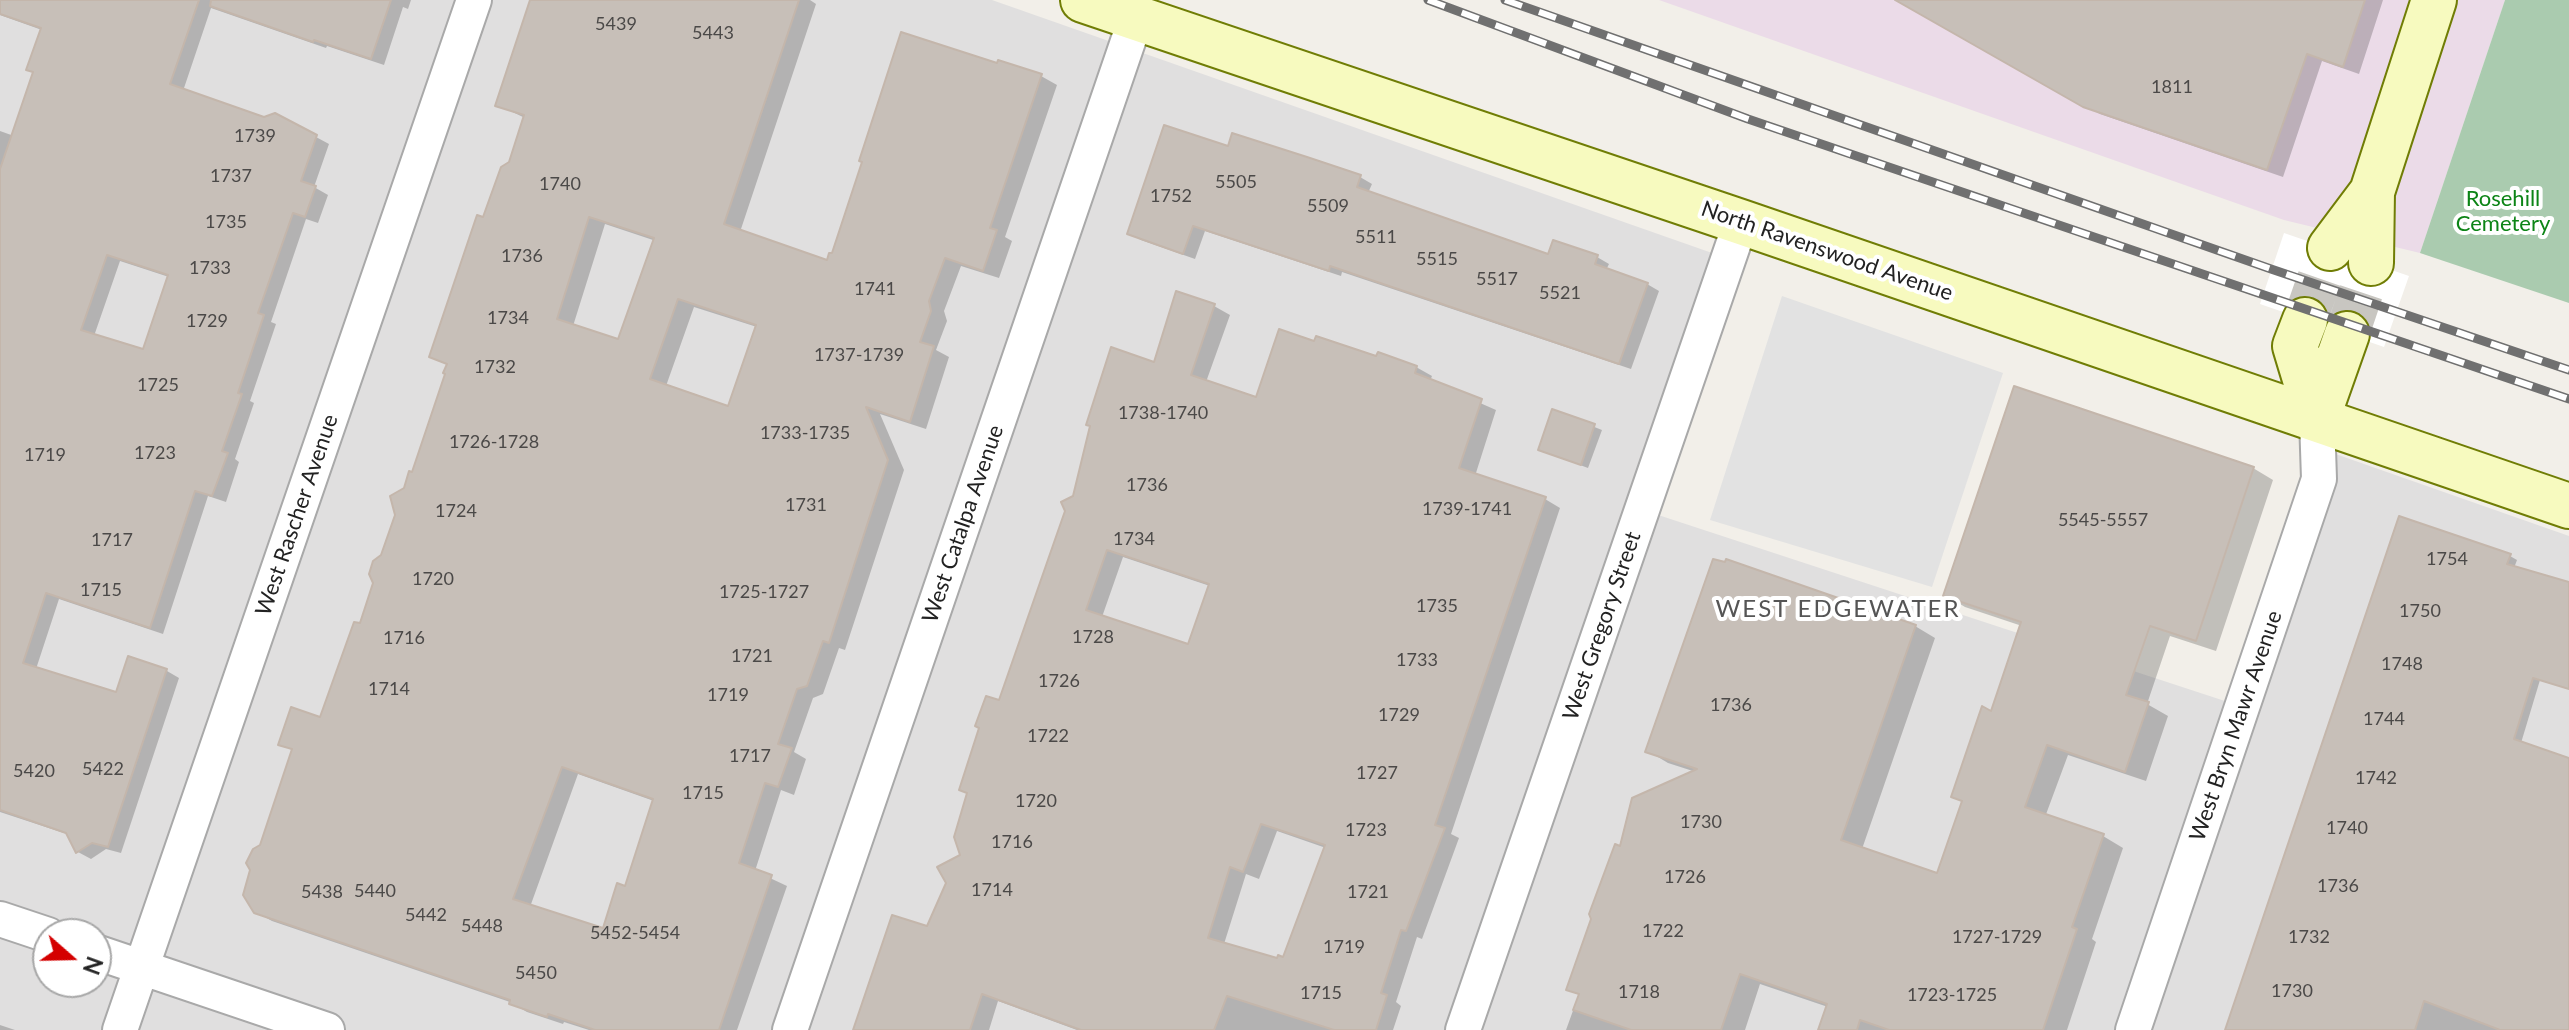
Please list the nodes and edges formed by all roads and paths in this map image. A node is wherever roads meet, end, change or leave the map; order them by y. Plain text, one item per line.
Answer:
1 (474, 0) edge
2 (1083, 0) edge
3 (2434, 0) edge
4 (1136, 18) junction
5 (2372, 192) junction
6 (1741, 222) junction
7 (2330, 248) tunnel mouth
8 (2371, 263) tunnel mouth
9 (2305, 320) tunnel mouth
10 (2347, 334) tunnel mouth
11 (2317, 419) junction
12 (2569, 506) edge
13 (0, 919) edge
14 (32, 930) edge
15 (112, 957) edge
16 (142, 967) junction
17 (120, 1030) edge
18 (327, 1030) edge
19 (790, 1030) edge
20 (1463, 1030) edge
21 (2133, 1030) edge

1 - 16 street, West Rascher Avenue
2 - 4 street, North Ravenswood Avenue
3 - 5 street
4 - 6 street, North Ravenswood Avenue
4 - 19 street, West Catalpa Avenue
5 - 7 street
5 - 8 street
6 - 11 street, North Ravenswood Avenue
6 - 20 street, West Gregory Street
9 - 11 street, West Bryn Mawr Avenue
10 - 11 street, West Bryn Mawr Avenue
11 - 12 street, North Ravenswood Avenue
11 - 21 street, West Bryn Mawr Avenue
13 - 14 street
15 - 16 street
16 - 17 street, West Rascher Avenue
16 - 18 street

